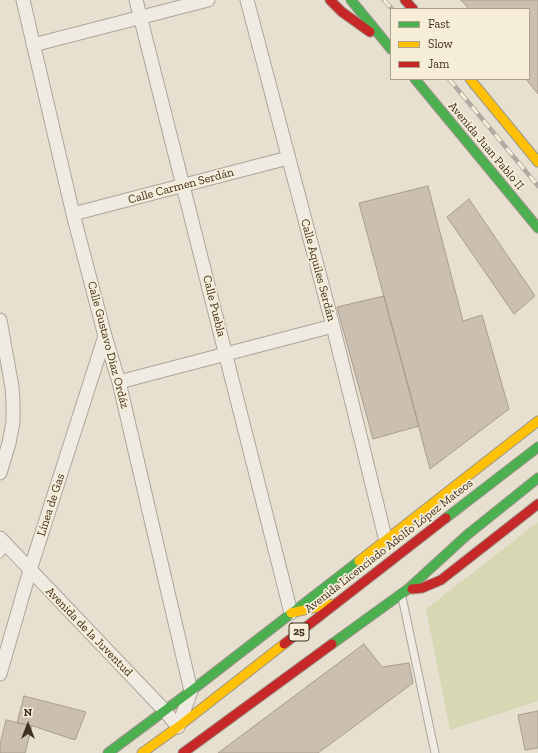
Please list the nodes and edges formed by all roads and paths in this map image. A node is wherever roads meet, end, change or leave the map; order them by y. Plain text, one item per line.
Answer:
1 (23, 0) edge
2 (136, 0) edge
3 (208, 0) edge
4 (247, 0) edge
5 (330, 0) edge
6 (351, 0) edge
7 (405, 0) edge
8 (412, 8) edge
9 (140, 17) junction
10 (380, 36) junction
11 (33, 45) junction
12 (390, 48) edge
13 (416, 80) edge
14 (471, 80) edge
15 (288, 158) junction
16 (538, 162) edge
17 (183, 185) junction
18 (73, 214) junction
19 (538, 228) edge
20 (0, 320) edge
21 (333, 326) junction
22 (105, 336) junction
23 (226, 354) junction
24 (119, 382) junction
25 (538, 421) edge
26 (538, 447) edge
27 (0, 473) edge
28 (538, 478) edge
29 (538, 504) edge
30 (386, 541) junction
31 (2, 546) edge
32 (30, 570) junction
33 (404, 591) junction
34 (336, 602) junction
35 (291, 612) junction
36 (0, 674) edge
37 (191, 691) junction
38 (165, 711) junction
39 (178, 727) junction
40 (191, 750) edge
41 (108, 753) edge
42 (142, 753) edge
43 (183, 753) edge
44 (435, 753) edge

1 - 11 street, Calle Gustavo Díaz Ordáz
2 - 9 street, Calle Puebla
3 - 9 street
4 - 15 street, Calle Aquiles Serdán
5 - 10 main road
6 - 10 main road
7 - 8 main road
9 - 11 street
9 - 17 street, Calle Puebla
10 - 12 main road
11 - 18 street, Calle Gustavo Díaz Ordáz
13 - 19 main road, Avenida Juan Pablo II
14 - 16 main road
15 - 17 street, Calle Carmen Serdán
15 - 21 street, Calle Aquiles Serdán
17 - 18 street, Calle Carmen Serdán
17 - 23 street, Calle Puebla
18 - 22 street, Calle Gustavo Díaz Ordáz
20 - 27 street
21 - 23 street
21 - 30 street, Calle Aquiles Serdán
22 - 24 street, Calle Gustavo Díaz Ordáz
22 - 32 street, Línea de Gas
23 - 24 street
23 - 35 street, Calle Puebla
24 - 37 street, Calle Gustavo Díaz Ordáz
25 - 30 main road
26 - 34 main road, Avenida Licenciado Adolfo López Mateos / 25
28 - 33 main road, 25
29 - 33 main road
30 - 35 main road
31 - 32 street, Avenida de la Juventud
32 - 36 street, Línea de Gas
32 - 38 street, Avenida de la Juventud
33 - 40 main road, 25
33 - 44 lane
34 - 35 main road
34 - 39 main road, Avenida Licenciado Adolfo López Mateos / 25
35 - 37 main road
37 - 38 main road
37 - 39 street
38 - 39 street, Avenida de la Juventud
38 - 41 main road
39 - 42 main road, Avenida Licenciado Adolfo López Mateos / 25
40 - 43 main road, 25

